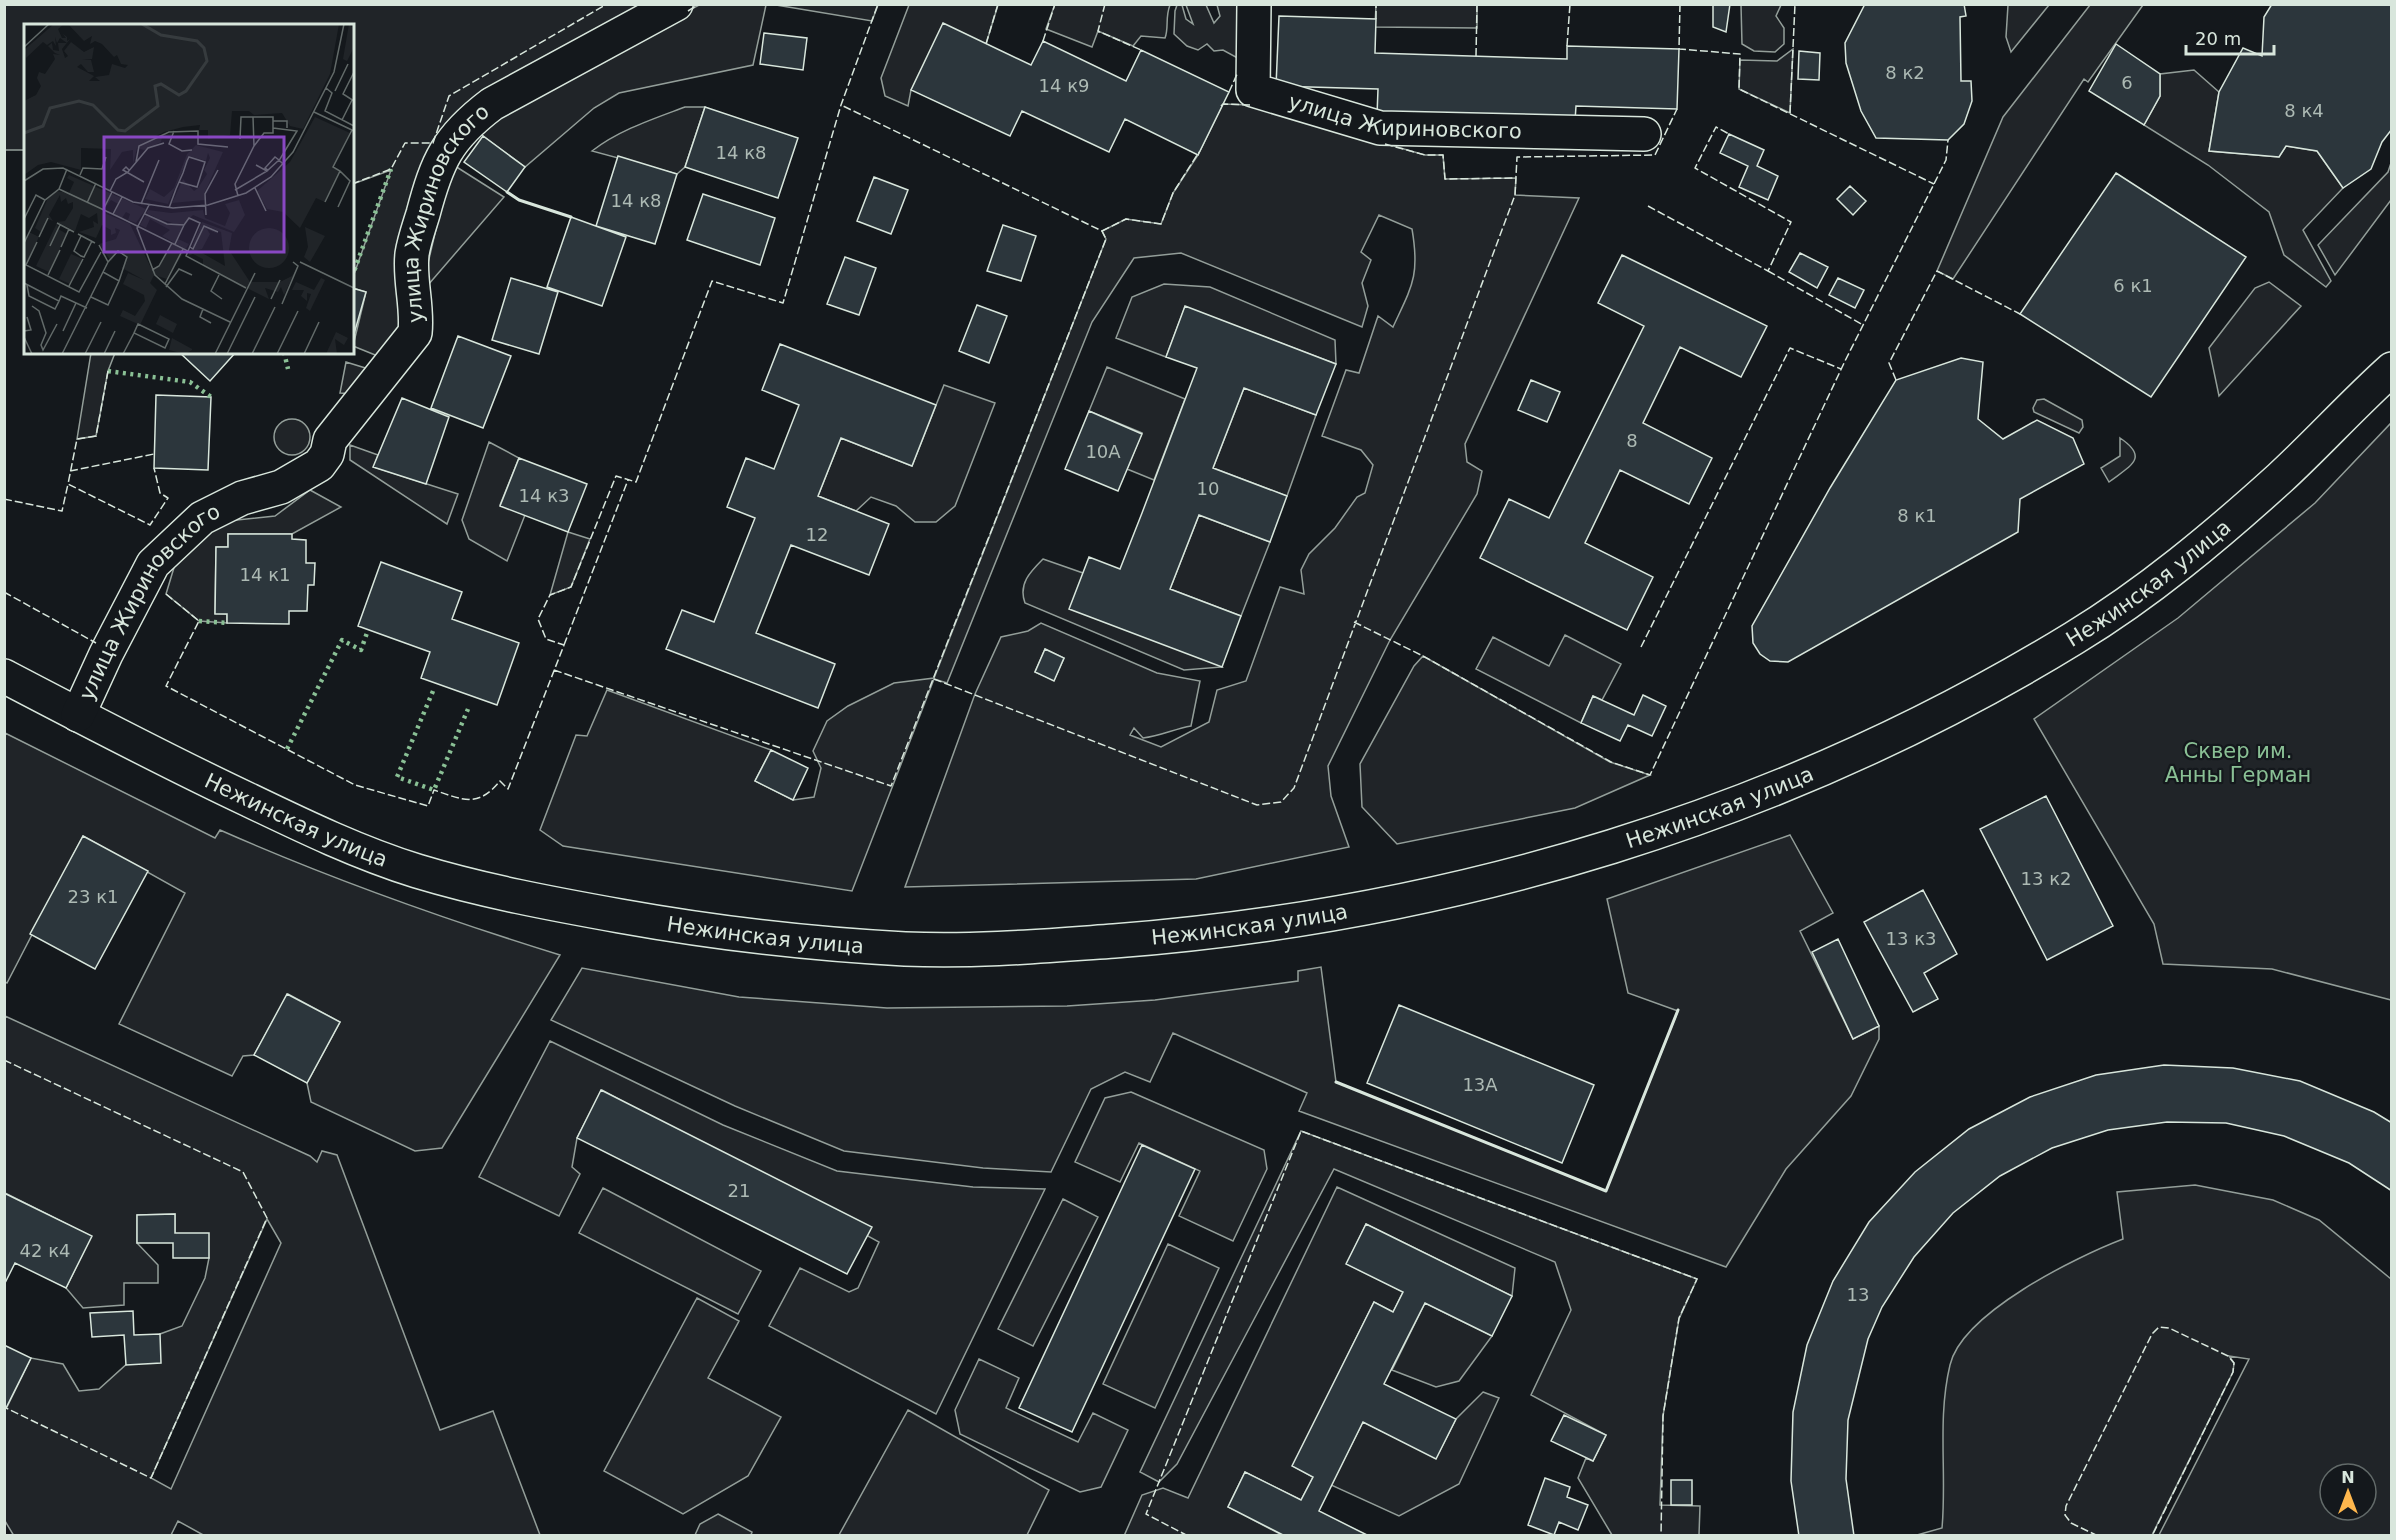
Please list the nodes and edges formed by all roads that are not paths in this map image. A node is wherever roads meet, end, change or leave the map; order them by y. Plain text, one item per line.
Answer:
1 (676, 4) edge
2 (1254, 4) edge
3 (1644, 134) dead end
4 (2391, 369) edge
5 (4, 676) edge
6 (78, 715) junction

1 - 6 street, улица Жириновского
2 - 3 street, улица Жириновского
4 - 6 street, Нежинская улица
5 - 6 street, Нежинская улица

